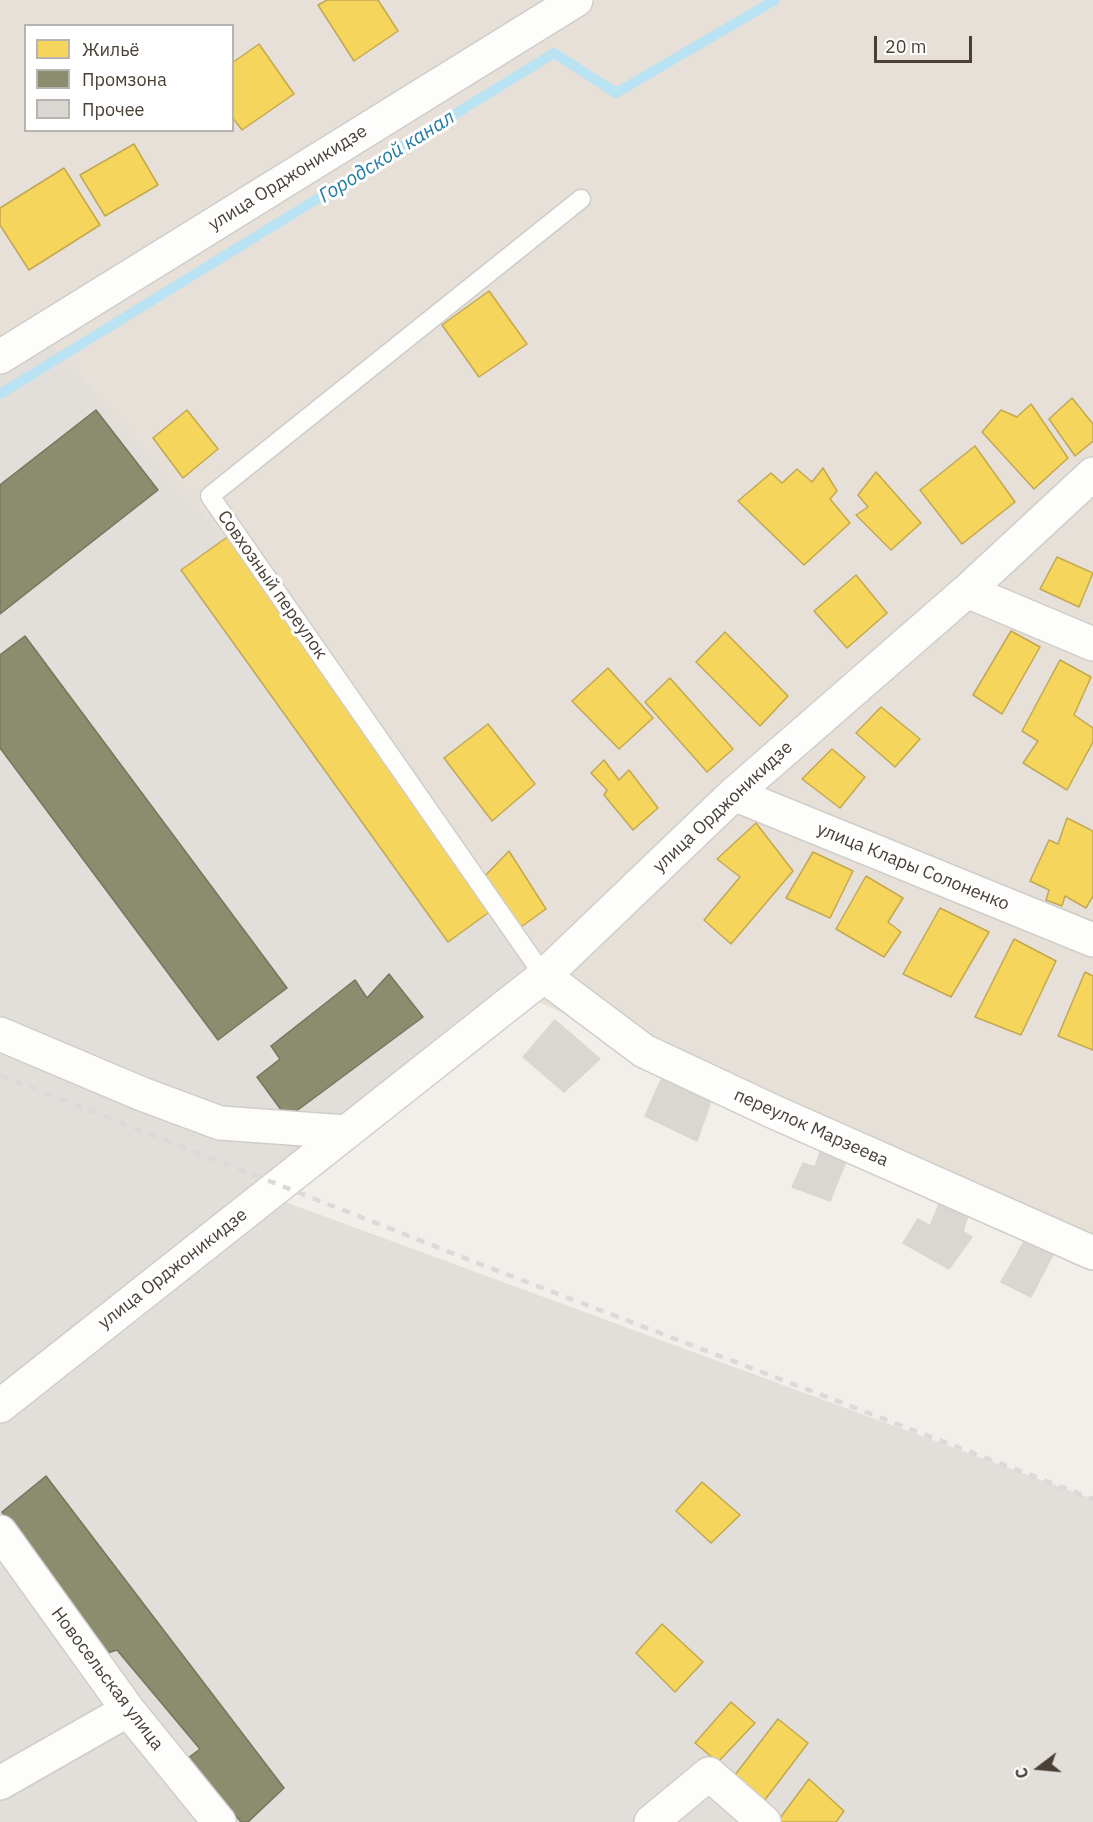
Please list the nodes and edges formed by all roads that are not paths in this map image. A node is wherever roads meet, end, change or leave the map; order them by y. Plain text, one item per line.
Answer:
1 (576, 0) edge
2 (580, 199) dead end
3 (0, 357) edge
4 (1093, 474) edge
5 (967, 591) junction
6 (1093, 644) edge
7 (734, 794) junction
8 (1093, 940) edge
9 (544, 976) junction
10 (0, 1034) edge
11 (346, 1132) junction
12 (1093, 1254) edge
13 (0, 1406) edge
14 (0, 1532) edge
15 (128, 1710) junction
16 (0, 1783) edge
17 (219, 1822) edge
18 (651, 1822) edge
19 (764, 1822) edge

1 - 3 street, улица Орджоникидзе
2 - 9 lane, Совхозный переулок
4 - 5 street, улица Орджоникидзе
5 - 6 street
5 - 7 street, улица Орджоникидзе
7 - 8 street, улица Клары Солоненко
7 - 9 street, улица Орджоникидзе
9 - 11 street, улица Орджоникидзе
9 - 12 street, переулок Марзеева
10 - 11 street
11 - 13 street, улица Орджоникидзе
14 - 15 street, Новосельская улица
15 - 16 street
15 - 17 street, Новосельская улица
18 - 19 street

